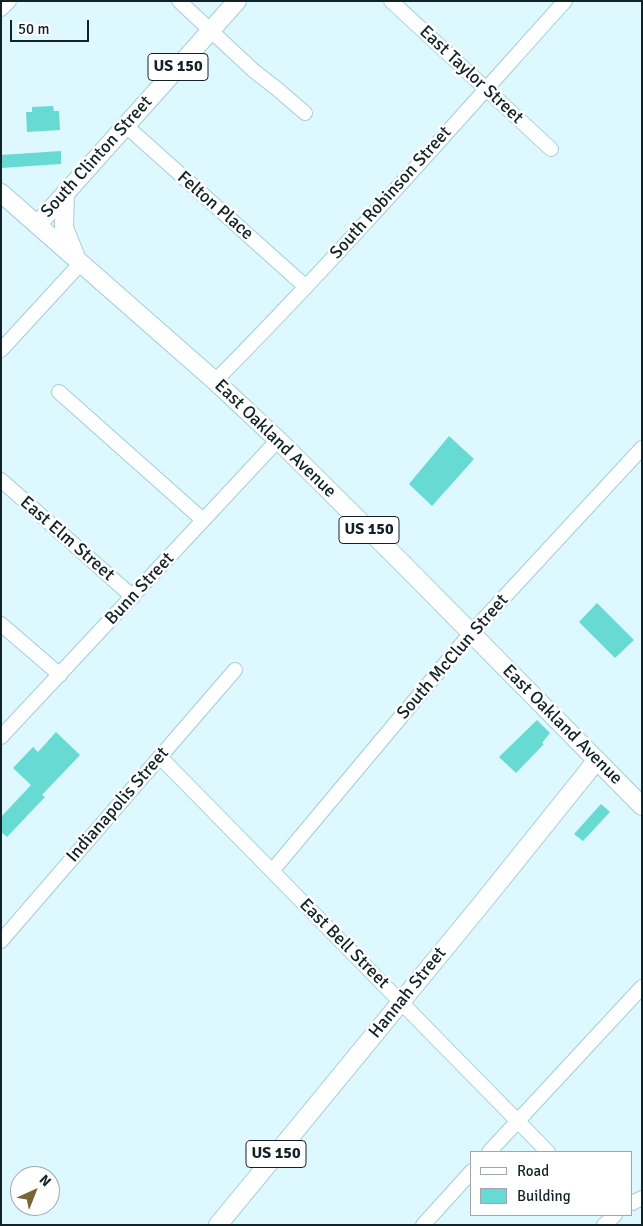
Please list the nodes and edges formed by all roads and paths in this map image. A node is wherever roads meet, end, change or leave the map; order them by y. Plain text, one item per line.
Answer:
1 (9, 1) edge
2 (179, 1) edge
3 (237, 1) edge
4 (390, 1) edge
5 (565, 1) edge
6 (1, 9) edge
7 (211, 30) junction
8 (486, 88) junction
9 (305, 113) dead end
10 (125, 126) junction
11 (551, 149) dead end
12 (1, 193) edge
13 (65, 193) junction
14 (38, 224) junction
15 (79, 261) junction
16 (306, 286) junction
17 (1, 350) edge
18 (215, 381) junction
19 (59, 392) dead end
20 (278, 440) junction
21 (642, 448) edge
22 (1, 480) edge
23 (203, 520) junction
24 (133, 597) junction
25 (1, 624) edge
26 (471, 633) junction
27 (235, 670) dead end
28 (60, 675) junction
29 (1, 737) edge
30 (160, 757) junction
31 (597, 760) junction
32 (642, 806) edge
33 (272, 871) junction
34 (1, 941) edge
35 (642, 987) edge
36 (401, 1002) junction
37 (518, 1122) junction
38 (490, 1151) edge
39 (547, 1151) edge
40 (470, 1174) edge
41 (218, 1225) edge
42 (423, 1225) edge

1 - 6 street
2 - 7 street
3 - 7 main road, South Clinton Street / US 150
4 - 8 street, East Taylor Street
5 - 8 street, South Robinson Street
7 - 9 street
7 - 10 main road, South Clinton Street / US 150
8 - 11 street, East Taylor Street
8 - 16 street, South Robinson Street
10 - 13 main road, South Clinton Street / US 150
10 - 16 street, Felton Place
12 - 14 main road, East Oakland Avenue
13 - 14 main road, South Clinton Street / US 150
13 - 15 main road
14 - 15 main road, East Oakland Avenue / US 150
15 - 17 street
15 - 18 main road, East Oakland Avenue / US 150
16 - 18 street, South Robinson Street
18 - 20 main road, East Oakland Avenue / US 150
19 - 23 street
20 - 23 street, Bunn Street
20 - 26 main road, East Oakland Avenue / US 150
21 - 26 street, South McClun Street
22 - 24 street, East Elm Street
23 - 24 street, Bunn Street
24 - 28 street, Bunn Street
25 - 28 street
26 - 31 main road, East Oakland Avenue / US 150
26 - 33 street, South McClun Street
27 - 30 street, Indianapolis Street
28 - 29 street, Bunn Street
30 - 33 street, East Bell Street
30 - 34 street, Indianapolis Street
31 - 32 main road, East Oakland Avenue
31 - 36 main road, Hannah Street / US 150
33 - 36 street, East Bell Street
35 - 37 street
36 - 37 street, East Bell Street
36 - 41 main road, Hannah Street / US 150
37 - 38 street
37 - 39 street, East Bell Street
40 - 42 street

